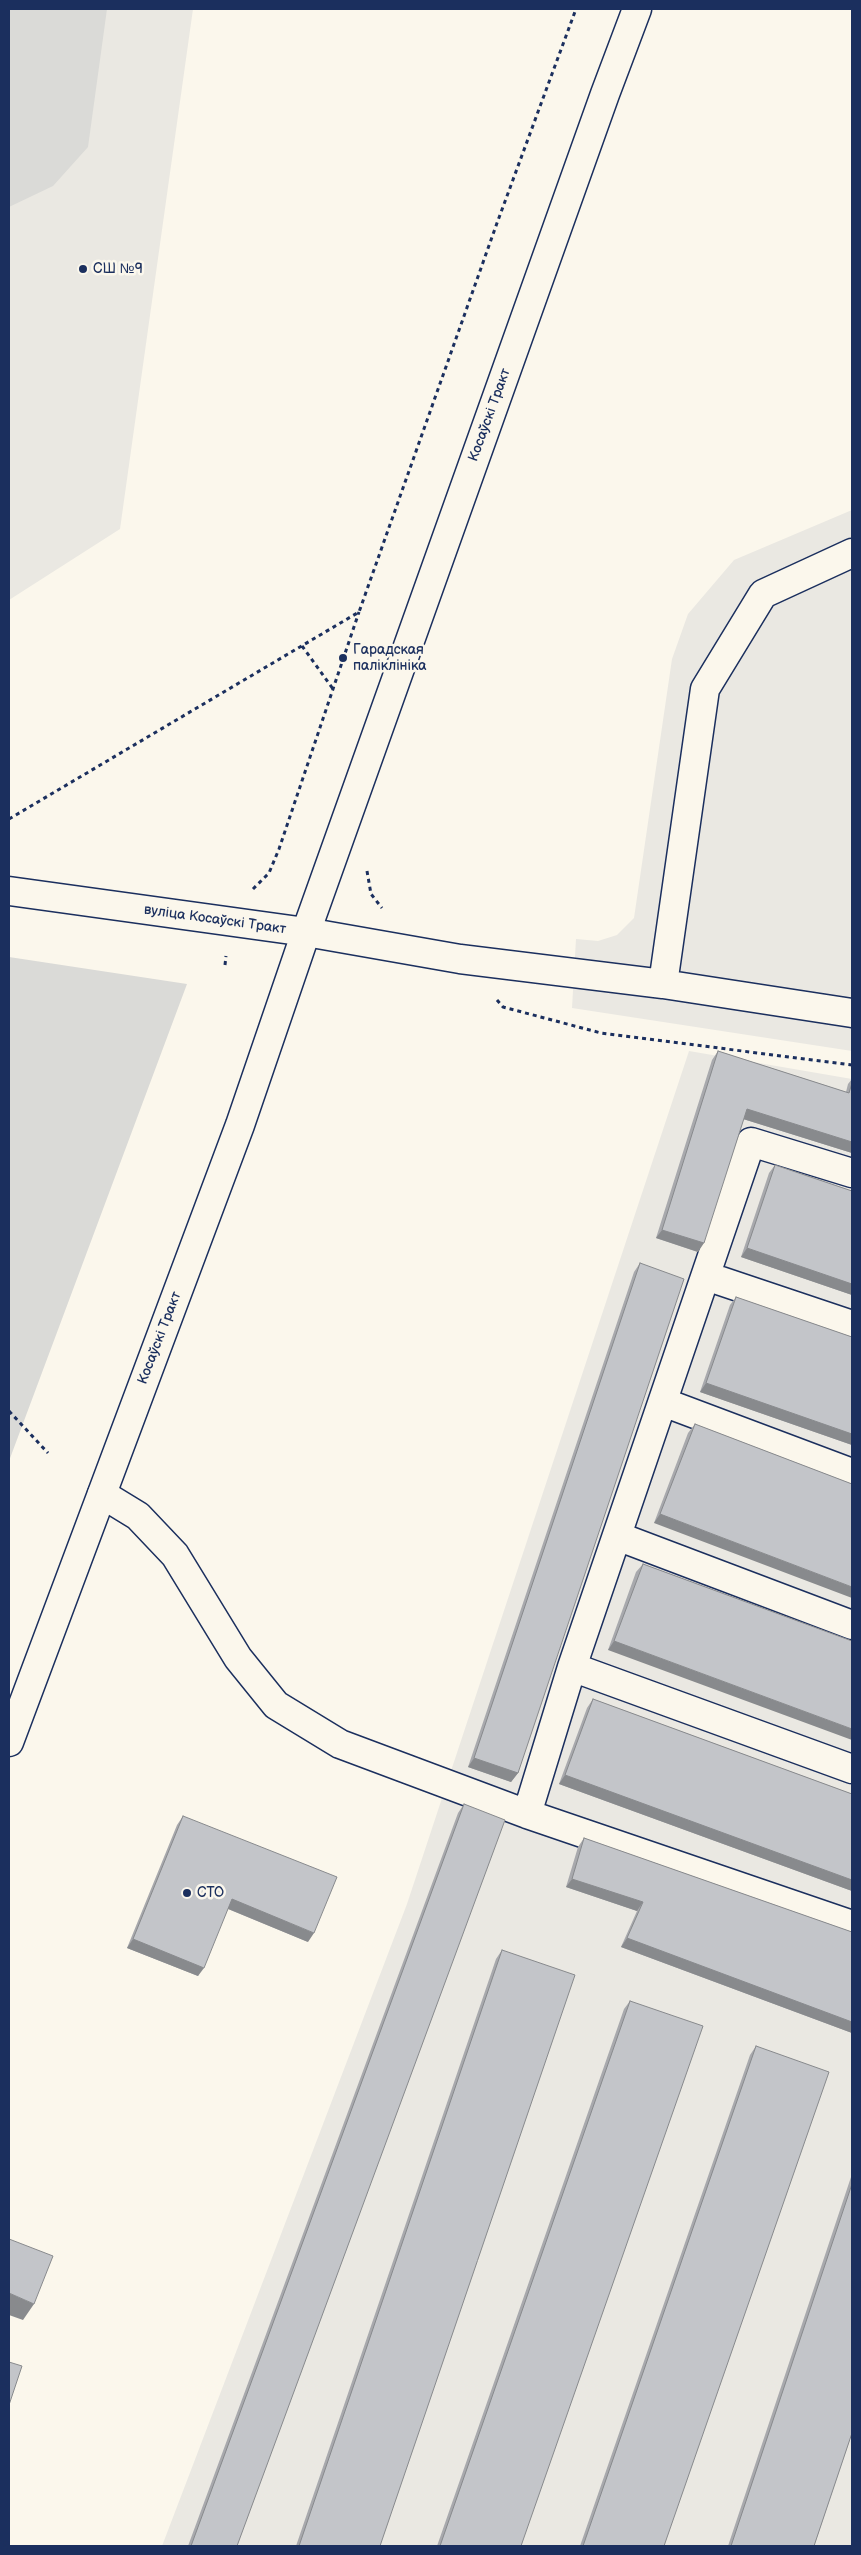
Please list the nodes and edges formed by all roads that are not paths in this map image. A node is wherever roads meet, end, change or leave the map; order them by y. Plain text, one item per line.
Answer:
1 (637, 9) edge
2 (852, 553) edge
3 (345, 822) joint
4 (9, 891) edge
5 (306, 932) junction
6 (663, 984) junction
7 (852, 1013) edge
8 (852, 1172) edge
9 (706, 1276) junction
10 (852, 1325) edge
11 (663, 1402) junction
12 (852, 1473) edge
13 (102, 1494) junction
14 (617, 1536) junction
15 (852, 1624) edge
16 (572, 1668) junction
17 (9, 1742) edge
18 (852, 1770) edge
19 (526, 1814) junction
20 (852, 1925) edge

1 - 3 main road, Косаўскі Тракт
2 - 6 main road
3 - 5 main road, вуліца Косаўскі Тракт
4 - 5 main road, вуліца Косаўскі Тракт
5 - 6 main road
5 - 13 main road, Косаўскі Тракт
6 - 7 main road
8 - 9 main road
9 - 10 main road
9 - 11 main road
11 - 12 main road
11 - 14 main road
13 - 17 main road, Косаўскі Тракт
13 - 19 main road
14 - 15 main road
14 - 16 main road
16 - 18 main road
16 - 19 main road
19 - 20 main road

